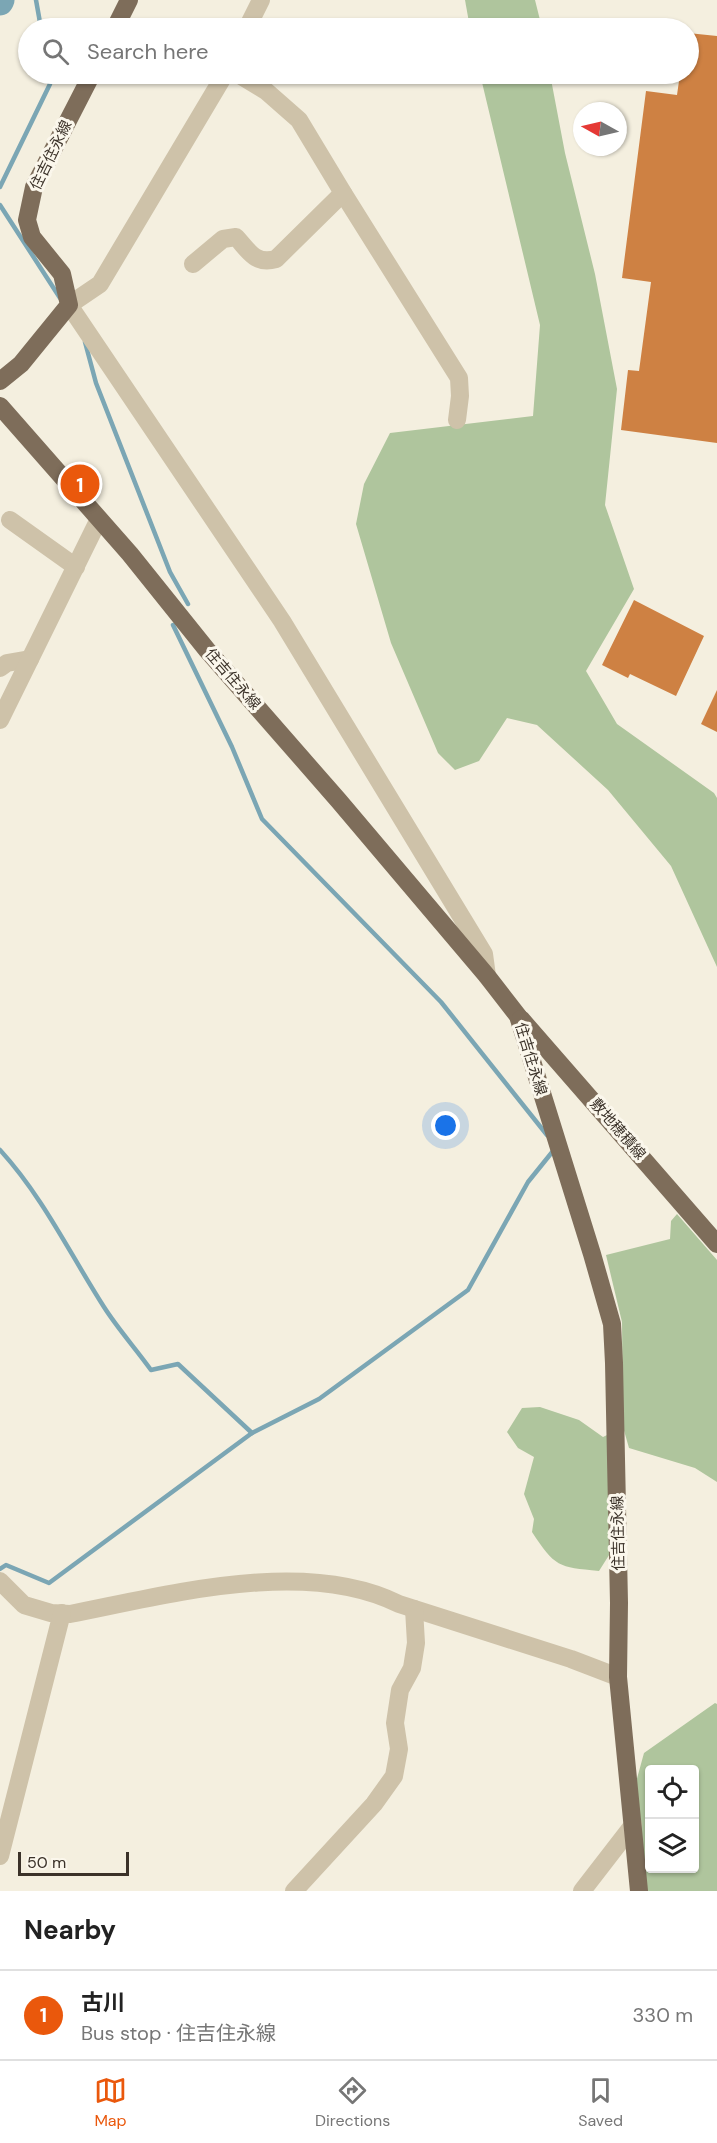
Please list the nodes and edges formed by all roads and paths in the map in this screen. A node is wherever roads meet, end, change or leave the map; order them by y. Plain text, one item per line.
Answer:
1 (129, 0) edge
2 (261, 0) edge
3 (120, 18) edge
4 (252, 18) edge
5 (87, 84) edge
6 (219, 84) edge
7 (254, 84) edge
8 (343, 193) junction
9 (193, 264) dead end
10 (69, 305) junction
11 (0, 381) edge
12 (0, 406) edge
13 (457, 420) dead end
14 (99, 519) junction
15 (10, 520) dead end
16 (76, 567) junction
17 (30, 658) junction
18 (0, 668) edge
19 (0, 720) edge
20 (487, 976) junction
21 (518, 1016) junction
22 (717, 1244) edge
23 (1, 1582) edge
24 (414, 1609) junction
25 (62, 1613) junction
26 (618, 1677) junction
27 (633, 1825) junction
28 (0, 1856) edge
29 (294, 1891) edge
30 (582, 1891) edge
31 (639, 1891) edge

1 - 3 main road
2 - 4 street
5 - 10 main road, 住吉住永線
6 - 10 street
7 - 8 street
8 - 9 street
8 - 13 street
10 - 11 main road
10 - 20 street
12 - 14 main road, 住吉住永線
14 - 16 street
14 - 20 main road, 住吉住永線
15 - 16 street
16 - 17 street
17 - 18 street
17 - 19 street
20 - 21 main road, 住吉住永線
21 - 22 main road, 敷地穂積線
21 - 26 main road, 住吉住永線
23 - 25 street
24 - 25 street
24 - 26 street
24 - 29 street
25 - 28 street
26 - 27 main road, 住吉住永線
27 - 30 street
27 - 31 main road, 住吉住永線

